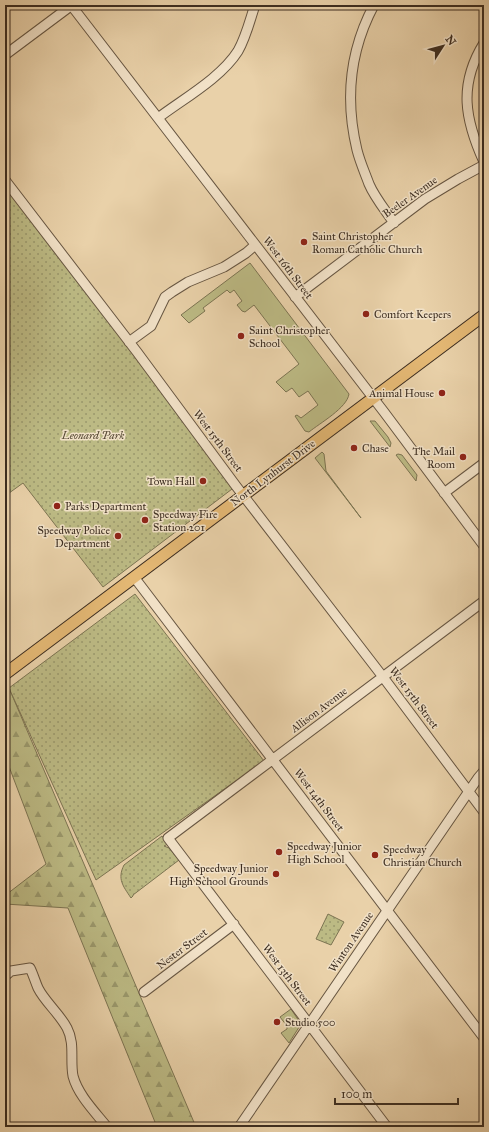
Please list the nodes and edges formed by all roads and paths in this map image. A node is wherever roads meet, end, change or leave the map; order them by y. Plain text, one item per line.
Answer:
1 (72, 5) edge
2 (256, 5) edge
3 (374, 5) edge
4 (484, 43) edge
5 (5, 55) edge
6 (158, 118) junction
7 (484, 162) edge
8 (484, 165) edge
9 (5, 180) edge
10 (394, 223) junction
11 (255, 245) junction
12 (295, 297) junction
13 (484, 315) edge
14 (129, 342) junction
15 (372, 398) junction
16 (484, 463) edge
17 (444, 493) junction
18 (243, 495) junction
19 (484, 546) edge
20 (134, 577) junction
21 (484, 601) edge
22 (5, 674) edge
23 (383, 677) junction
24 (273, 759) junction
25 (484, 771) edge
26 (469, 791) junction
27 (484, 812) edge
28 (168, 838) joint
29 (387, 910) junction
30 (234, 924) junction
31 (5, 976) edge
32 (144, 992) dead end
33 (309, 1024) junction
34 (484, 1038) edge
35 (107, 1127) edge
36 (239, 1127) edge
37 (387, 1127) edge

1 - 5 street
1 - 6 street, West 16th Street
2 - 6 street
3 - 10 street
4 - 7 street
6 - 11 street, West 16th Street
8 - 10 street, Beeler Avenue
9 - 14 street, West 15th Street
10 - 12 street, Beeler Avenue
11 - 12 street, West 16th Street
11 - 14 street
12 - 15 street, West 16th Street
13 - 15 main road, North Lynhurst Drive
14 - 18 street, West 15th Street
15 - 17 street, West 16th Street
15 - 18 main road, North Lynhurst Drive
16 - 17 street
17 - 19 street, West 16th Street
18 - 20 main road, North Lynhurst Drive
18 - 23 street, West 15th Street
20 - 22 main road, North Lynhurst Drive
20 - 24 street, West 14th Street
21 - 23 street, Allison Avenue
23 - 24 street, Allison Avenue
23 - 26 street, West 15th Street
24 - 28 street, Allison Avenue
24 - 29 street, West 14th Street
25 - 26 street, Winton Avenue
26 - 27 street, West 15th Street
26 - 29 street, Winton Avenue
28 - 30 street, West 13th Street
29 - 33 street, Winton Avenue
29 - 34 street, West 14th Street
30 - 32 street, Nester Street
30 - 33 street, West 13th Street
31 - 35 street
33 - 36 street, Winton Avenue
33 - 37 street, West 13th Street

